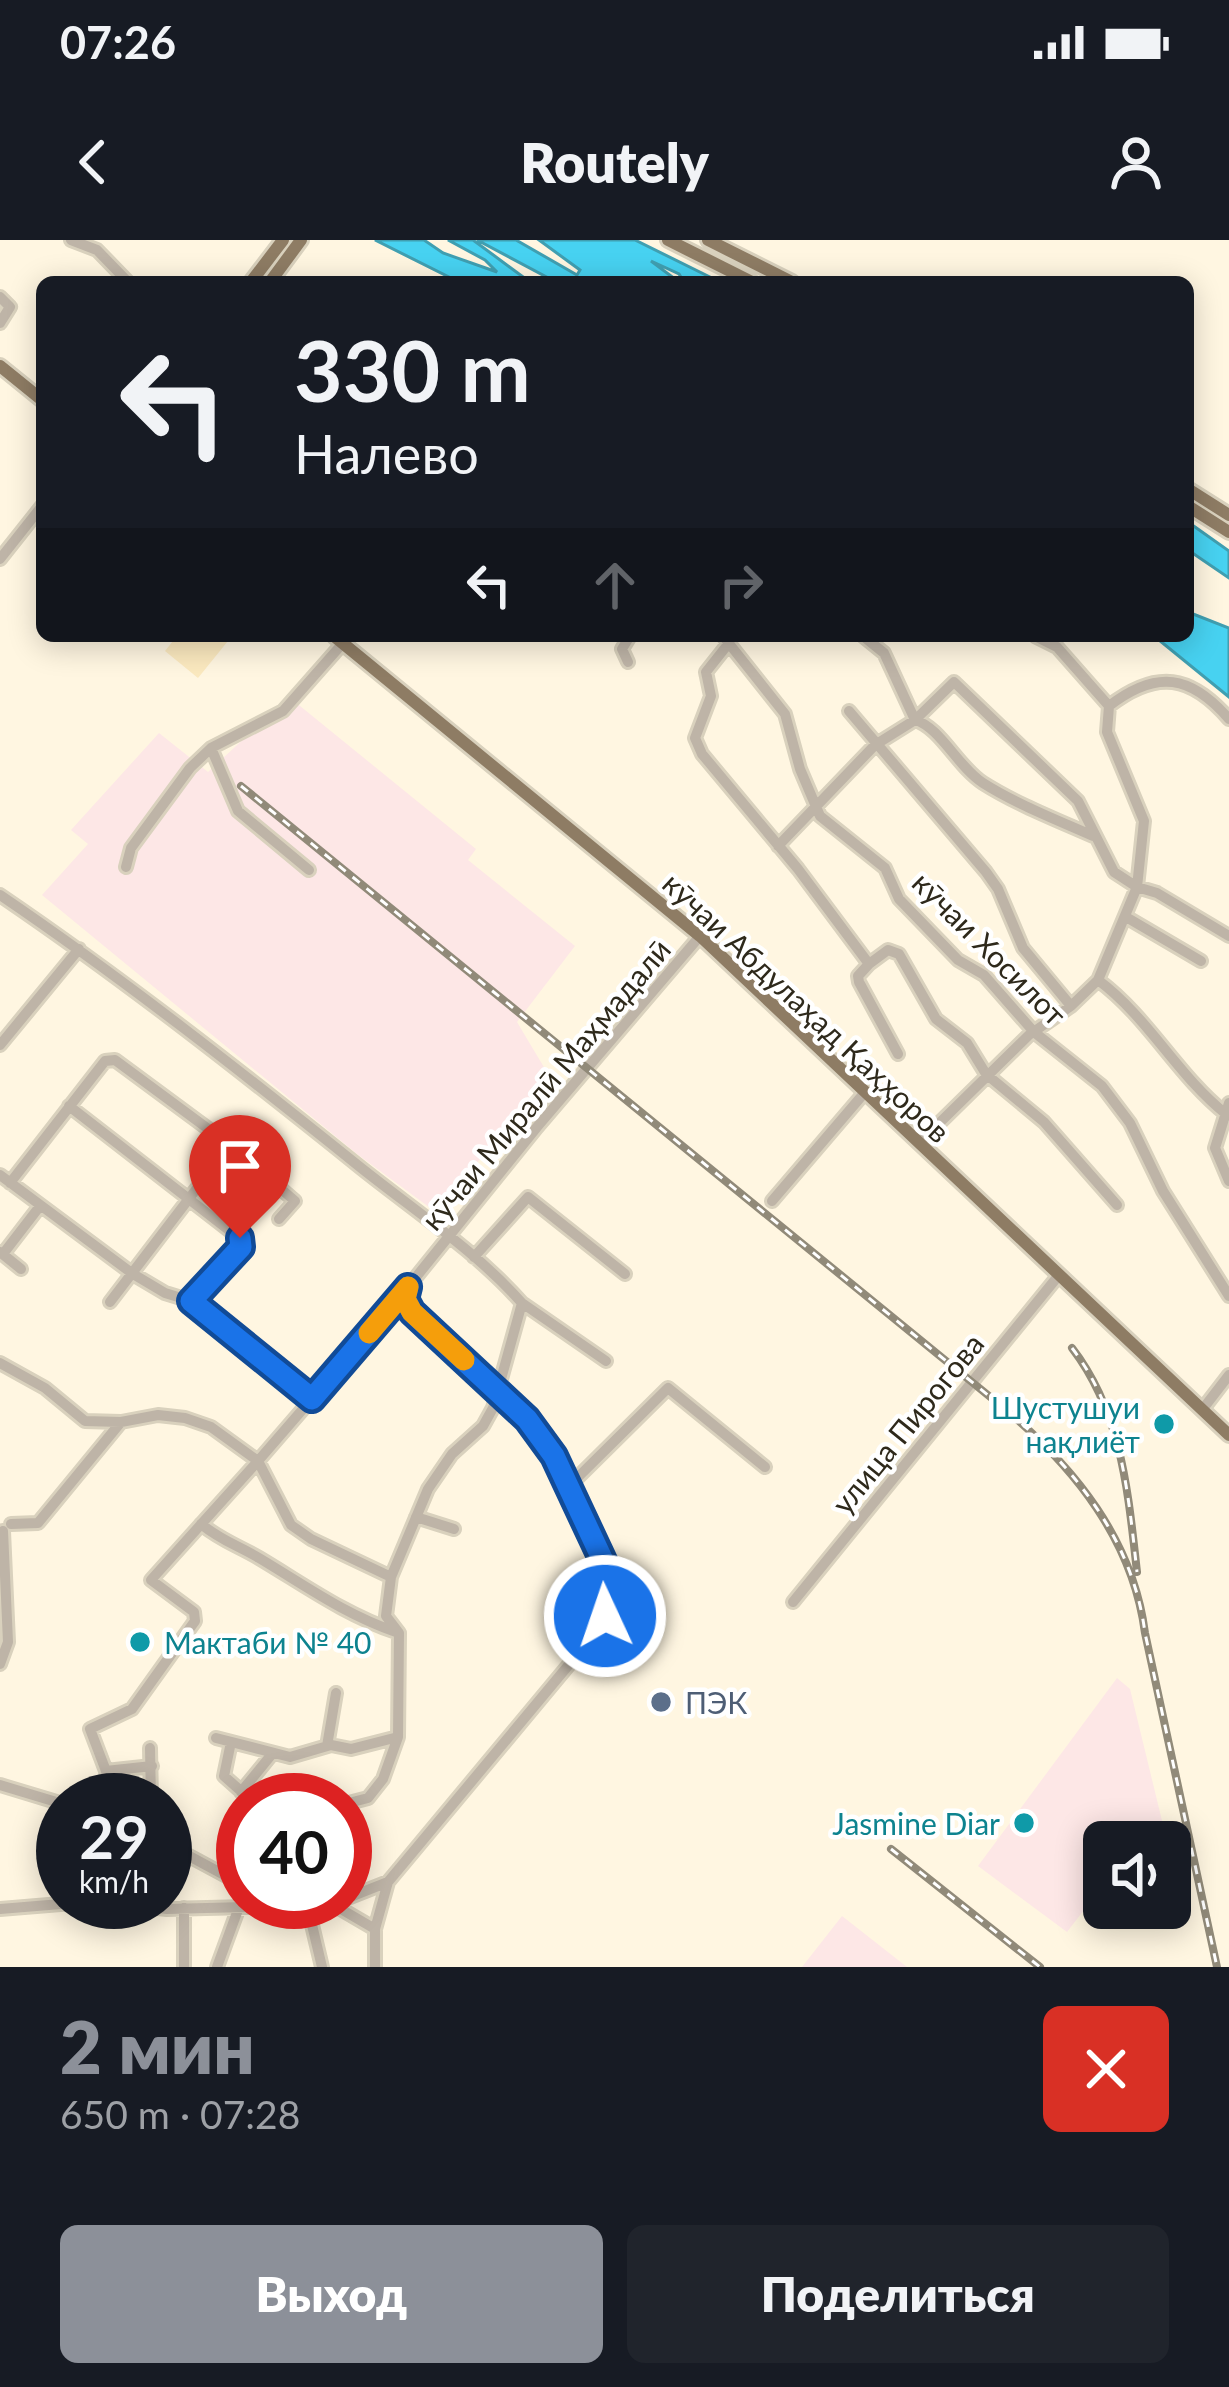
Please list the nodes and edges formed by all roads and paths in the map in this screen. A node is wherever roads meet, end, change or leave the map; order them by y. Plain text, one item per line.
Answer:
1 (71, 240) edge
2 (301, 240) edge
3 (668, 240) edge
4 (708, 240) edge
5 (285, 246) edge
6 (122, 276) edge
7 (257, 276) edge
8 (272, 276) edge
9 (740, 276) edge
10 (780, 276) edge
11 (0, 297) edge
12 (0, 323) edge
13 (0, 366) edge
14 (36, 395) edge
15 (1194, 494) edge
16 (1194, 510) edge
17 (36, 513) edge
18 (1229, 514) edge
19 (1229, 532) edge
20 (2, 551) edge
21 (336, 642) edge
22 (340, 642) edge
23 (626, 642) edge
24 (725, 642) edge
25 (728, 642) edge
26 (870, 642) edge
27 (881, 642) edge
28 (1048, 642) edge
29 (884, 653) junction
30 (628, 662) dead end
31 (1109, 706) junction
32 (848, 711) dead end
33 (916, 719) junction
34 (1229, 719) edge
35 (875, 745) junction
36 (211, 748) junction
37 (815, 804) junction
38 (1093, 836) junction
39 (778, 846) junction
40 (126, 867) dead end
41 (309, 870) dead end
42 (1137, 887) junction
43 (1, 898) edge
44 (1126, 917) junction
45 (700, 935) junction
46 (1229, 937) edge
47 (79, 949) junction
48 (1201, 961) dead end
49 (868, 964) junction
50 (1097, 980) junction
51 (1071, 1006) junction
52 (1034, 1032) junction
53 (0, 1045) edge
54 (898, 1054) dead end
55 (986, 1074) junction
56 (866, 1091) junction
57 (69, 1106) junction
58 (1227, 1109) edge
59 (920, 1142) junction
60 (230, 1145) junction
61 (5, 1179) edge
62 (1229, 1181) edge
63 (187, 1198) junction
64 (772, 1201) dead end
65 (1117, 1205) dead end
66 (40, 1206) junction
67 (279, 1220) dead end
68 (448, 1236) junction
69 (2, 1253) edge
70 (474, 1257) junction
71 (21, 1269) dead end
72 (133, 1274) junction
73 (625, 1274) dead end
74 (1059, 1275) junction
75 (408, 1287) junction
76 (1229, 1296) edge
77 (191, 1301) junction
78 (110, 1302) dead end
79 (522, 1304) junction
80 (606, 1361) dead end
81 (0, 1363) edge
82 (1229, 1375) edge
83 (498, 1393) junction
84 (312, 1399) junction
85 (1202, 1410) junction
86 (122, 1422) junction
87 (1229, 1435) edge
88 (258, 1461) junction
89 (765, 1467) dead end
90 (569, 1486) junction
91 (416, 1517) junction
92 (202, 1524) junction
93 (454, 1529) dead end
94 (391, 1577) junction
95 (793, 1602) dead end
96 (399, 1633) junction
97 (0, 1664) edge
98 (336, 1693) dead end
99 (398, 1737) junction
100 (216, 1738) dead end
101 (231, 1742) junction
102 (327, 1746) junction
103 (150, 1748) dead end
104 (272, 1754) junction
105 (152, 1766) junction
106 (106, 1771) joint
107 (152, 1773) edge
108 (225, 1773) edge
109 (260, 1773) edge
110 (0, 1785) edge
111 (372, 1793) edge
112 (36, 1796) edge
113 (388, 1882) junction
114 (372, 1887) edge
115 (36, 1906) edge
116 (0, 1909) edge
117 (372, 1927) edge
118 (184, 1929) edge
119 (231, 1929) edge
120 (313, 1929) edge
121 (375, 1929) junction
122 (184, 1967) edge
123 (217, 1967) edge
124 (322, 1967) edge
125 (376, 1967) edge

1 - 6 street
2 - 5 main road
3 - 9 main road
4 - 10 main road
5 - 7 main road
5 - 8 main road
11 - 12 street
13 - 14 main road
15 - 18 main road
16 - 19 main road
17 - 20 street
21 - 36 street
22 - 45 main road, кӯчаи Абдулаҳад Қаҳҳоров
23 - 30 street
24 - 39 street
25 - 37 street, кӯчаи Хосилот
26 - 29 street
27 - 29 street
28 - 31 street
29 - 33 street
31 - 34 street
31 - 42 street
32 - 35 street
33 - 35 street
33 - 38 street
33 - 38 street
35 - 37 street
35 - 51 street
36 - 40 street
36 - 41 street
37 - 39 street
37 - 52 street, кӯчаи Хосилот
38 - 42 street
39 - 49 street
42 - 44 street
42 - 46 street
43 - 47 street
44 - 48 street
44 - 50 street
45 - 56 main road, кӯчаи Абдулаҳад Қаҳҳоров
45 - 68 street, кӯчаи Миралӣ Маҳмадалӣ
47 - 53 street
47 - 68 street
49 - 54 street
49 - 55 street
50 - 51 street
50 - 58 street
51 - 52 street
52 - 55 street
52 - 76 street, кӯчаи Хосилот
55 - 59 street
55 - 65 street
56 - 59 main road, кӯчаи Абдулаҳад Қаҳҳоров
56 - 64 street
57 - 60 street
57 - 61 street
57 - 63 street
58 - 62 street
59 - 74 main road, кӯчаи Абдулаҳад Қаҳҳоров
60 - 63 street
60 - 67 street
61 - 66 street
63 - 72 street
63 - 77 street
66 - 69 street
66 - 72 street
68 - 70 street
68 - 75 street, кӯчаи Миралӣ Маҳмадалӣ
69 - 71 street
70 - 73 street
70 - 79 street
72 - 77 street
72 - 78 street
74 - 85 main road, кӯчаи Абдулаҳад Қаҳҳоров
74 - 95 street, улица Пирогова
75 - 83 street
75 - 84 street, кӯчаи Миралӣ Маҳмадалӣ
77 - 84 street
79 - 80 street
79 - 83 street
81 - 86 street
82 - 85 street
83 - 90 street
83 - 91 street
84 - 88 street, кӯчаи Миралӣ Маҳмадалӣ
85 - 87 main road, кӯчаи Абдулаҳад Қаҳҳоров
86 - 88 street
86 - 97 street
88 - 92 street, кӯчаи Миралӣ Маҳмадалӣ
88 - 94 street
89 - 90 street
90 - 113 street
91 - 93 street
91 - 94 street
92 - 96 street
92 - 106 street, кӯчаи Миралӣ Маҳмадалӣ
94 - 96 street
96 - 99 street
98 - 102 street
99 - 102 street
99 - 111 street
100 - 101 street
101 - 104 street
101 - 108 street
102 - 104 street
103 - 105 street
104 - 109 street
105 - 106 street
105 - 107 street
110 - 112 street
113 - 114 street
113 - 121 street
115 - 116 street
117 - 121 street
118 - 122 street
119 - 123 street
120 - 124 street
121 - 125 street

